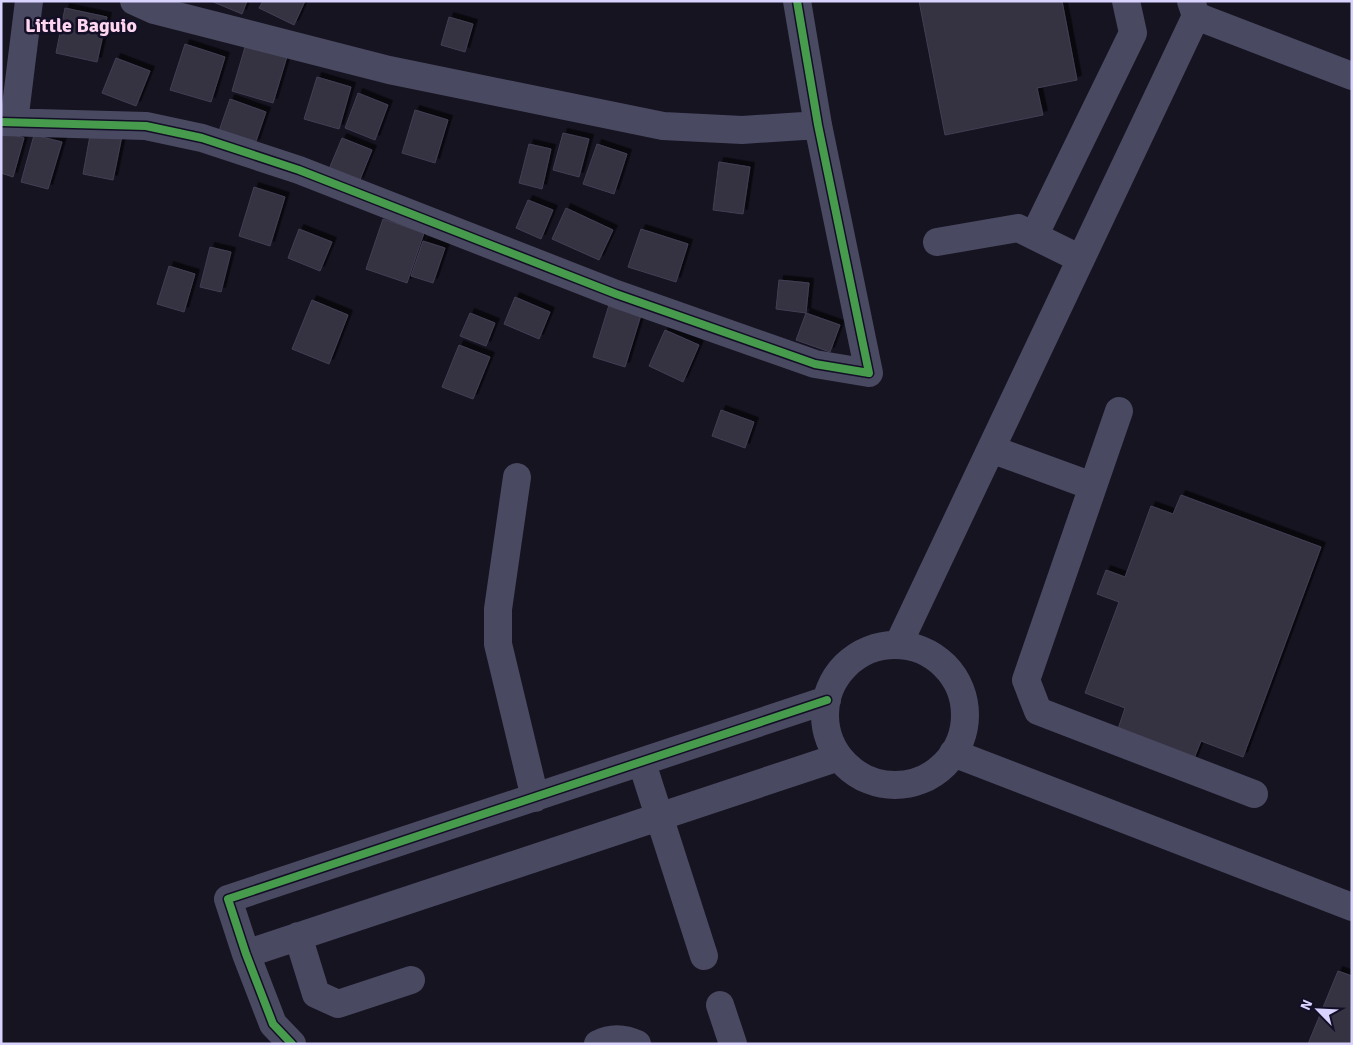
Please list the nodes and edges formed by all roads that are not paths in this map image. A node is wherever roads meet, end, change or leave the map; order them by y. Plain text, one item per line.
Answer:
1 (29, 1) edge
2 (134, 1) edge
3 (797, 1) edge
4 (1126, 1) edge
5 (1194, 9) edge
6 (1352, 76) edge
7 (8, 122) edge
8 (818, 125) junction
9 (1034, 236) junction
10 (937, 242) dead end
11 (1081, 259) junction
12 (1119, 411) dead end
13 (991, 449) junction
14 (517, 477) dead end
15 (1092, 486) junction
16 (898, 645) junction
17 (827, 700) junction
18 (953, 753) junction
19 (839, 757) junction
20 (642, 763) junction
21 (1254, 794) dead end
22 (535, 798) junction
23 (659, 817) junction
24 (1352, 907) edge
25 (298, 936) junction
26 (246, 954) junction
27 (704, 956) dead end
28 (411, 980) dead end
29 (720, 1005) dead end
30 (292, 1044) edge
31 (598, 1044) edge
32 (637, 1044) edge
33 (733, 1044) edge

1 - 7 street
2 - 8 street
3 - 8 street
4 - 9 street
5 - 6 street
5 - 11 street
7 - 8 street
9 - 10 street
9 - 11 street
11 - 13 street
12 - 15 street
13 - 15 street
13 - 16 street
14 - 22 street
15 - 21 street
16 - 17 street
16 - 18 street
17 - 19 street
17 - 20 street
18 - 19 street
18 - 24 street
19 - 23 street
20 - 22 street
20 - 23 street
22 - 26 street
23 - 25 street
23 - 27 street
25 - 26 street
25 - 28 street
26 - 30 street
29 - 33 street
31 - 32 street

